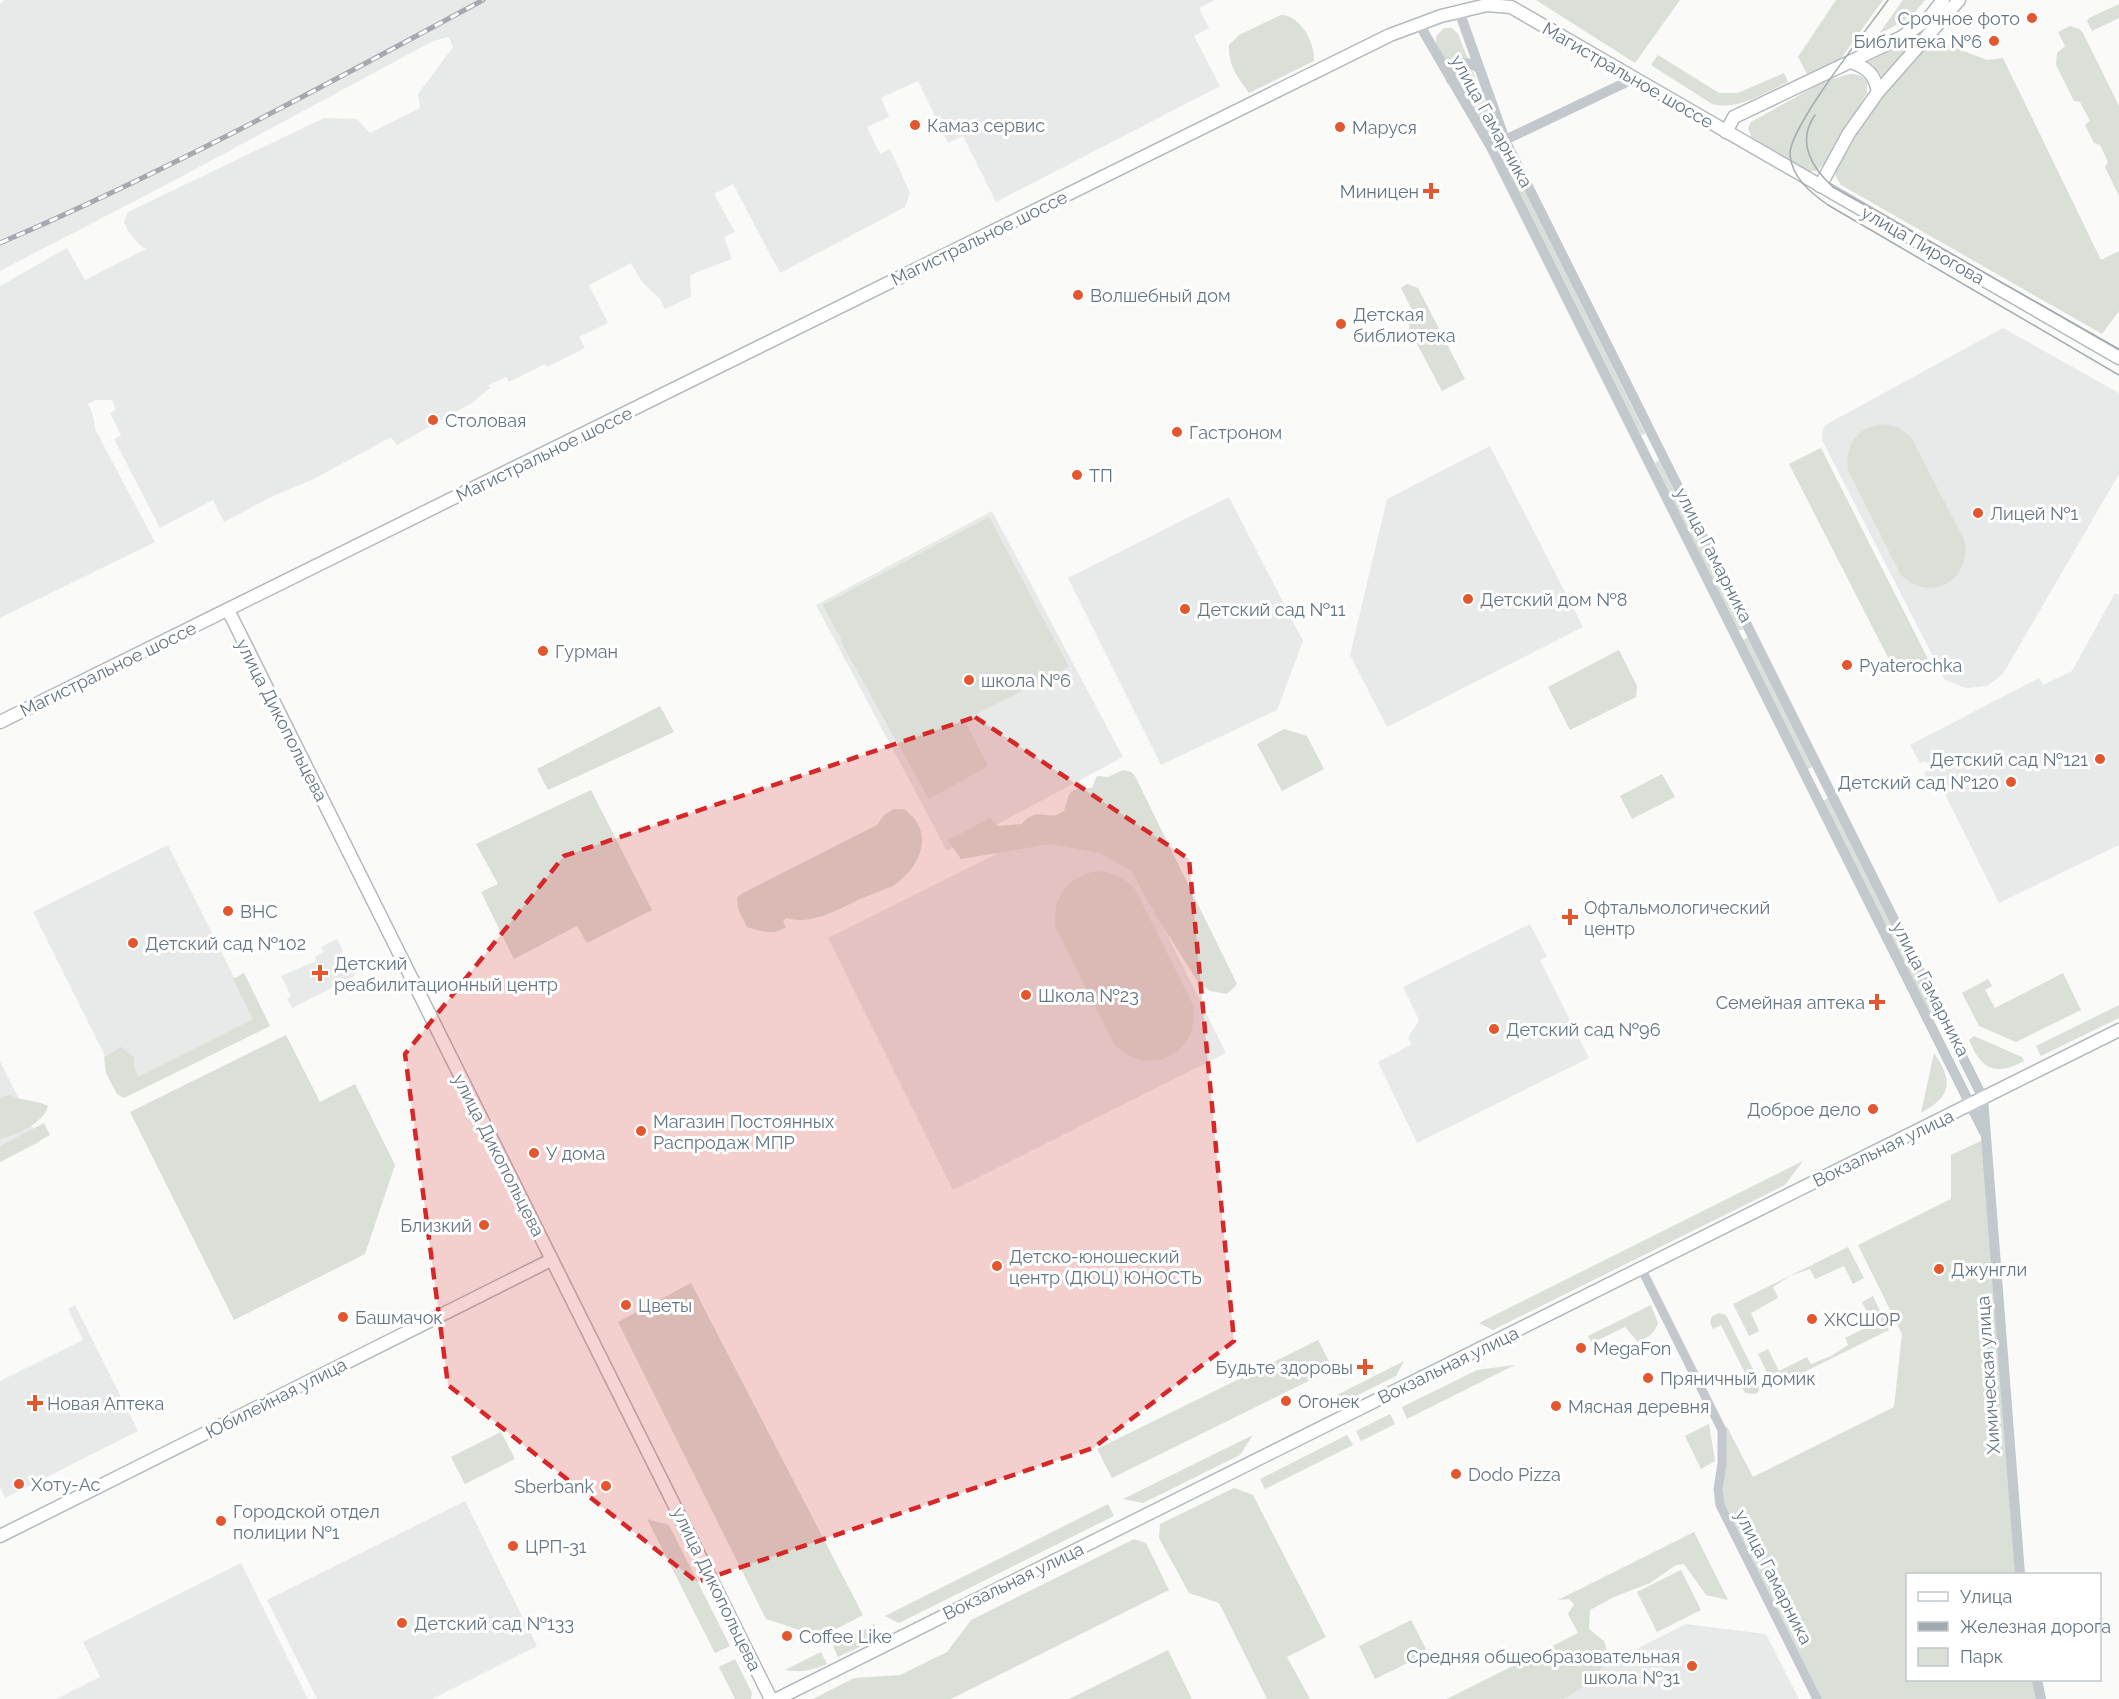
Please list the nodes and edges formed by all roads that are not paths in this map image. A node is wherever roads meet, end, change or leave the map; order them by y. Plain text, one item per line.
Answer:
1 (1943, 0) edge
2 (1959, 0) edge
3 (1458, 11) junction
4 (1419, 24) junction
5 (1851, 62) junction
6 (1479, 68) junction
7 (1635, 78) junction
8 (1451, 80) junction
9 (1878, 92) junction
10 (1726, 132) junction
11 (1505, 140) junction
12 (1820, 186) junction
13 (2119, 358) edge
14 (228, 610) junction
15 (0, 722) edge
16 (2119, 1030) edge
17 (1983, 1098) junction
18 (1970, 1105) junction
19 (1987, 1138) junction
20 (551, 1260) junction
21 (1641, 1268) junction
22 (0, 1536) edge
23 (2020, 1573) edge
24 (2037, 1681) edge
25 (771, 1699) edge
26 (777, 1699) edge
27 (1817, 1699) edge
28 (2040, 1699) edge

1 - 5 main road, Магистральное шоссе
2 - 9 main road
3 - 4 main road, Магистральное шоссе
3 - 6 street, улица Гамарника
3 - 7 main road, Магистральное шоссе
4 - 8 street, улица Гамарника
4 - 14 main road, Магистральное шоссе
5 - 9 main road
5 - 10 main road, Магистральное шоссе
6 - 8 street
6 - 11 street, улица Гамарника
7 - 10 main road, Магистральное шоссе
7 - 11 street
8 - 18 street, улица Гамарника
9 - 12 main road
10 - 12 main road, улица Пирогова
11 - 17 street, улица Гамарника
12 - 13 main road, улица Пирогова
14 - 15 main road, Магистральное шоссе
14 - 20 main road, улица Дикопольцева
16 - 17 main road, Вокзальная улица
17 - 18 main road, Вокзальная улица
17 - 19 street, Химическая улица
18 - 19 street, Химическая улица
18 - 21 main road, Вокзальная улица
19 - 23 street, Химическая улица
20 - 22 main road, Юбилейная улица
20 - 25 main road, улица Дикопольцева
21 - 26 main road, Вокзальная улица
21 - 27 street, улица Гамарника
24 - 28 street

